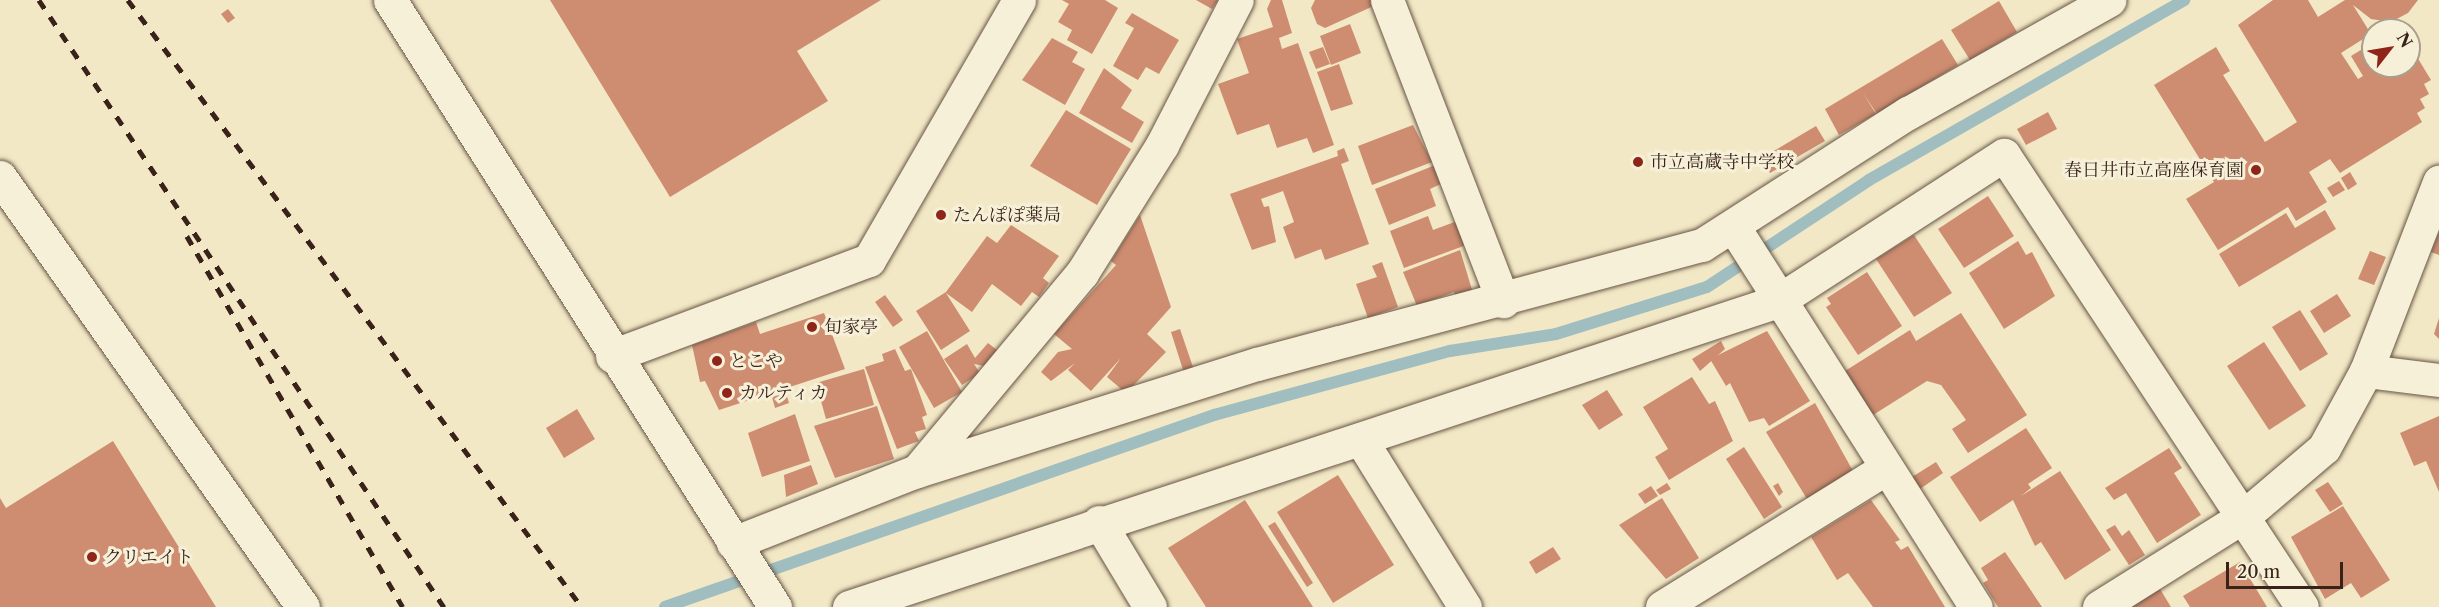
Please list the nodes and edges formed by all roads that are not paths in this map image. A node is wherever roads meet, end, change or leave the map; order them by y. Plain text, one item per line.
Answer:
1 (390, 0) edge
2 (1019, 0) edge
3 (1237, 0) edge
4 (1387, 0) edge
5 (2109, 0) edge
6 (0, 177) edge
7 (2439, 182) edge
8 (1735, 229) junction
9 (1773, 293) junction
10 (1503, 301) junction
11 (612, 356) junction
12 (2366, 371) junction
13 (2439, 381) edge
14 (1361, 440) junction
15 (1886, 468) junction
16 (917, 471) junction
17 (2244, 516) junction
18 (1099, 522) junction
19 (737, 550) junction
20 (769, 599) edge
21 (303, 607) edge
22 (849, 607) edge
23 (1150, 607) edge
24 (1465, 607) edge
25 (1662, 607) edge
26 (1976, 607) edge
27 (2099, 607) edge
28 (2302, 607) edge

1 - 11 street
2 - 11 street
3 - 16 street
4 - 10 street
5 - 8 street
6 - 21 street
7 - 12 street
8 - 9 street
8 - 10 street
9 - 14 street
9 - 15 street
9 - 17 street
10 - 16 street
11 - 19 street
12 - 13 street
12 - 17 street
14 - 18 street
14 - 24 street
15 - 25 street
15 - 26 street
16 - 19 street
17 - 27 street
17 - 28 street
18 - 22 street
18 - 23 street
19 - 20 street

